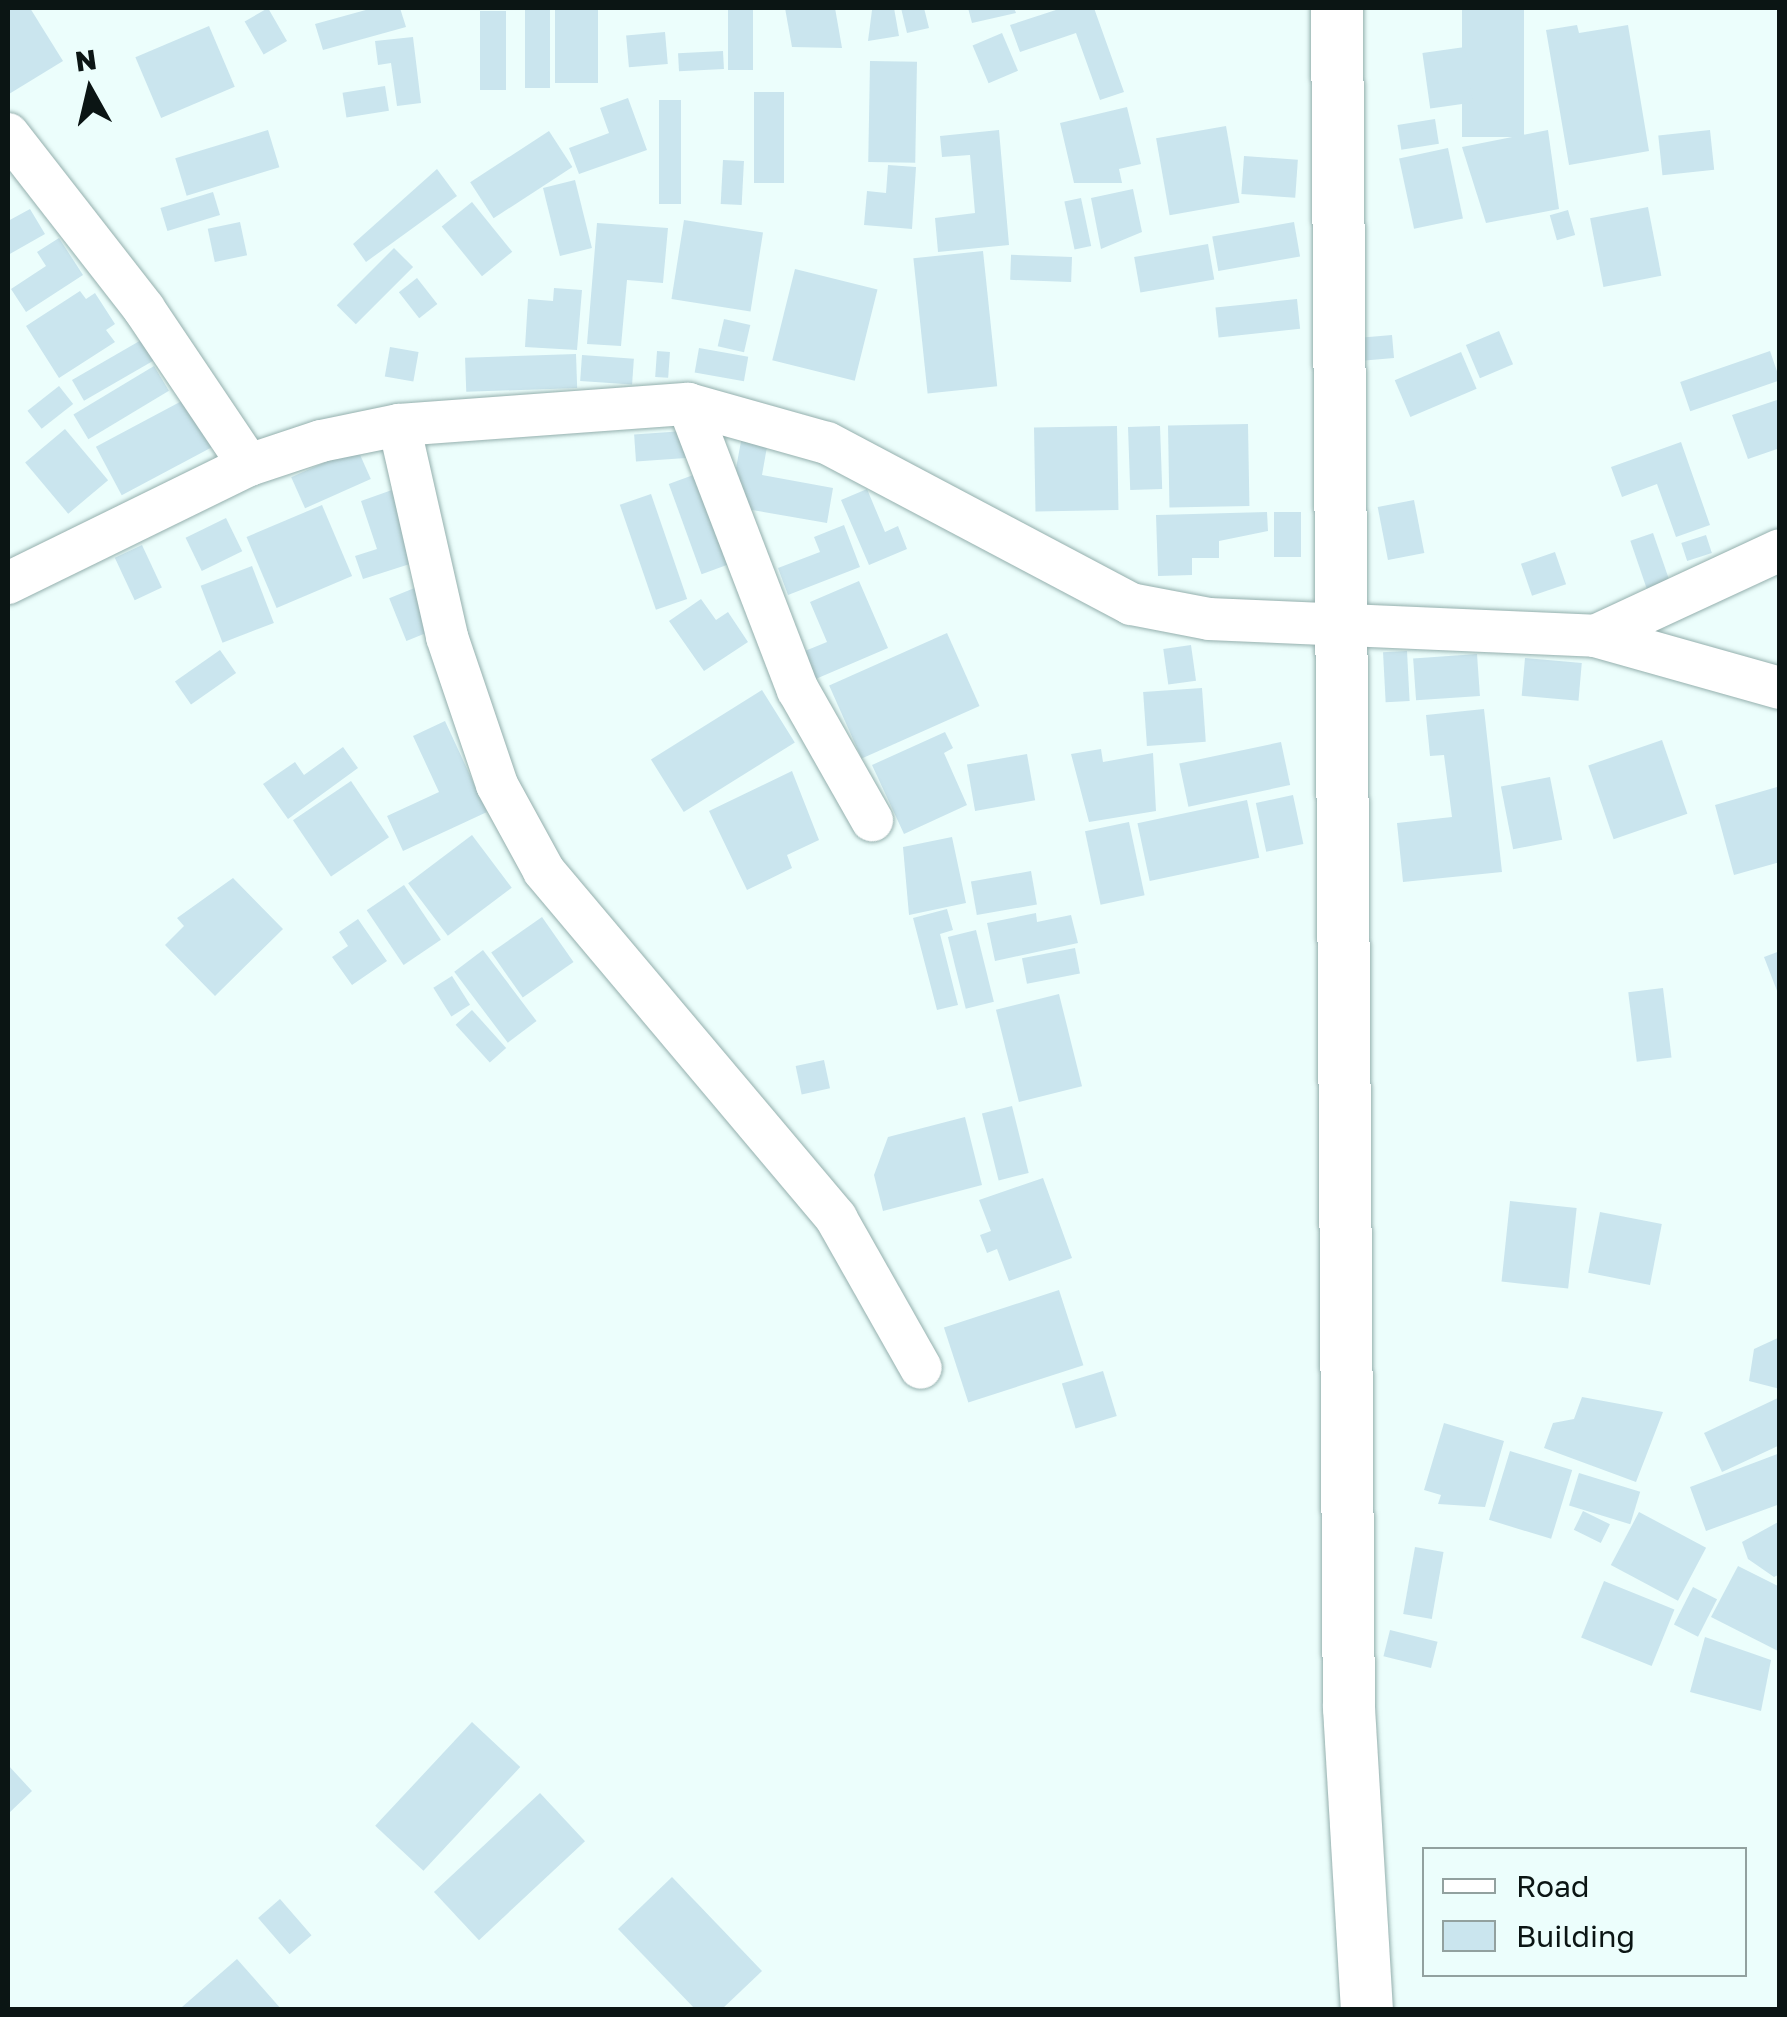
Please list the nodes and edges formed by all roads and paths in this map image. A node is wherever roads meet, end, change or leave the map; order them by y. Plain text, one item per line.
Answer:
1 (1337, 8) edge
2 (8, 134) edge
3 (688, 404) junction
4 (399, 425) junction
5 (249, 464) junction
6 (1780, 550) edge
7 (8, 583) edge
8 (1338, 619) junction
9 (1595, 636) junction
10 (1780, 688) edge
11 (872, 820) dead end
12 (922, 1368) dead end
13 (1367, 2010) edge

1 - 8 street
2 - 5 street
3 - 4 street
3 - 8 street
3 - 11 street
4 - 5 street
4 - 12 street
5 - 7 street
6 - 9 street
8 - 9 street
8 - 13 street
9 - 10 street

